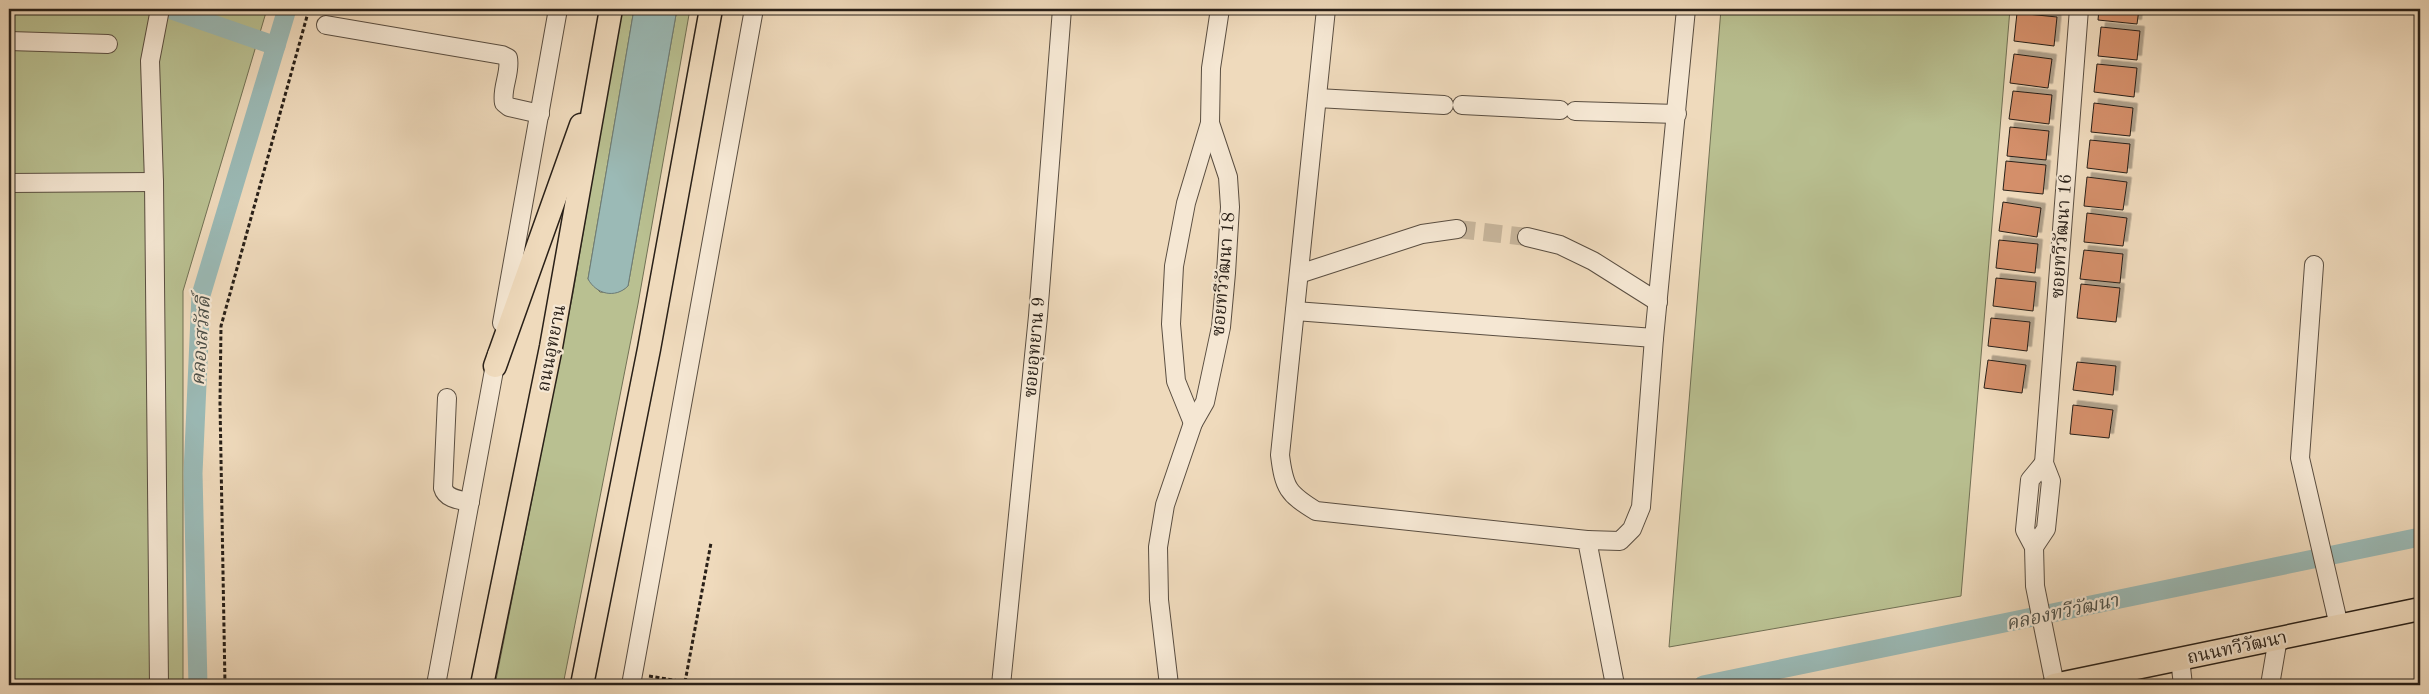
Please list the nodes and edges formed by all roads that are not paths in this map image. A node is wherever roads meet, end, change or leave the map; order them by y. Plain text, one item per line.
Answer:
1 (558, 9) edge
2 (611, 9) edge
3 (711, 9) edge
4 (754, 9) edge
5 (1062, 9) edge
6 (1220, 9) edge
7 (1326, 9) edge
8 (1686, 9) edge
9 (2079, 9) edge
10 (158, 16) edge
11 (326, 25) dead end
12 (9, 41) edge
13 (108, 44) dead end
14 (603, 62) junction
15 (1317, 98) junction
16 (1444, 105) dead end
17 (1462, 105) dead end
18 (540, 114) junction
19 (1677, 114) junction
20 (1210, 123) junction
21 (154, 182) junction
22 (9, 183) edge
23 (1457, 229) tunnel mouth
24 (1527, 237) tunnel mouth
25 (2314, 265) dead end
26 (1299, 274) junction
27 (1658, 302) junction
28 (1295, 311) junction
29 (1654, 338) junction
30 (494, 366) junction
31 (447, 398) dead end
32 (1192, 423) junction
33 (470, 502) junction
34 (1587, 540) junction
35 (2420, 609) edge
36 (2339, 626) junction
37 (2278, 638) junction
38 (2180, 659) junction
39 (632, 679) edge
40 (159, 685) edge
41 (436, 685) edge
42 (482, 685) edge
43 (582, 685) edge
44 (1001, 685) edge
45 (1169, 685) edge
46 (1615, 685) edge
47 (2055, 685) edge
48 (2183, 685) edge
49 (2270, 685) edge

1 - 18 street
2 - 14 main road, ถนนอุทยาน
3 - 43 main road
4 - 39 street
5 - 44 street, ซอยอุทยาน 9
6 - 20 street, ซอยทวีวัฒนา 18
7 - 15 street
8 - 19 street
9 - 47 street, ซอยทวีวัฒนา 16
10 - 21 street
11 - 18 street
12 - 13 street
14 - 30 main road
14 - 42 main road, ถนนอุทยาน
15 - 16 street
15 - 26 street
17 - 19 street
18 - 30 street
19 - 27 street
20 - 32 street, ซอยทวีวัฒนา 18
20 - 32 street, ซอยทวีวัฒนา 18
21 - 22 street
21 - 40 street
23 - 26 street
24 - 27 street
25 - 36 street
26 - 28 street
27 - 29 street
28 - 29 street
28 - 34 street
29 - 34 street
30 - 33 street
31 - 33 street
32 - 45 street, ซอยทวีวัฒนา 18
33 - 41 street
34 - 46 street
35 - 36 main road, ถนนทวีวัฒนา
36 - 37 main road, ถนนทวีวัฒนา
37 - 38 main road, ถนนทวีวัฒนา
37 - 49 street
38 - 47 main road, ถนนทวีวัฒนา
38 - 48 street

